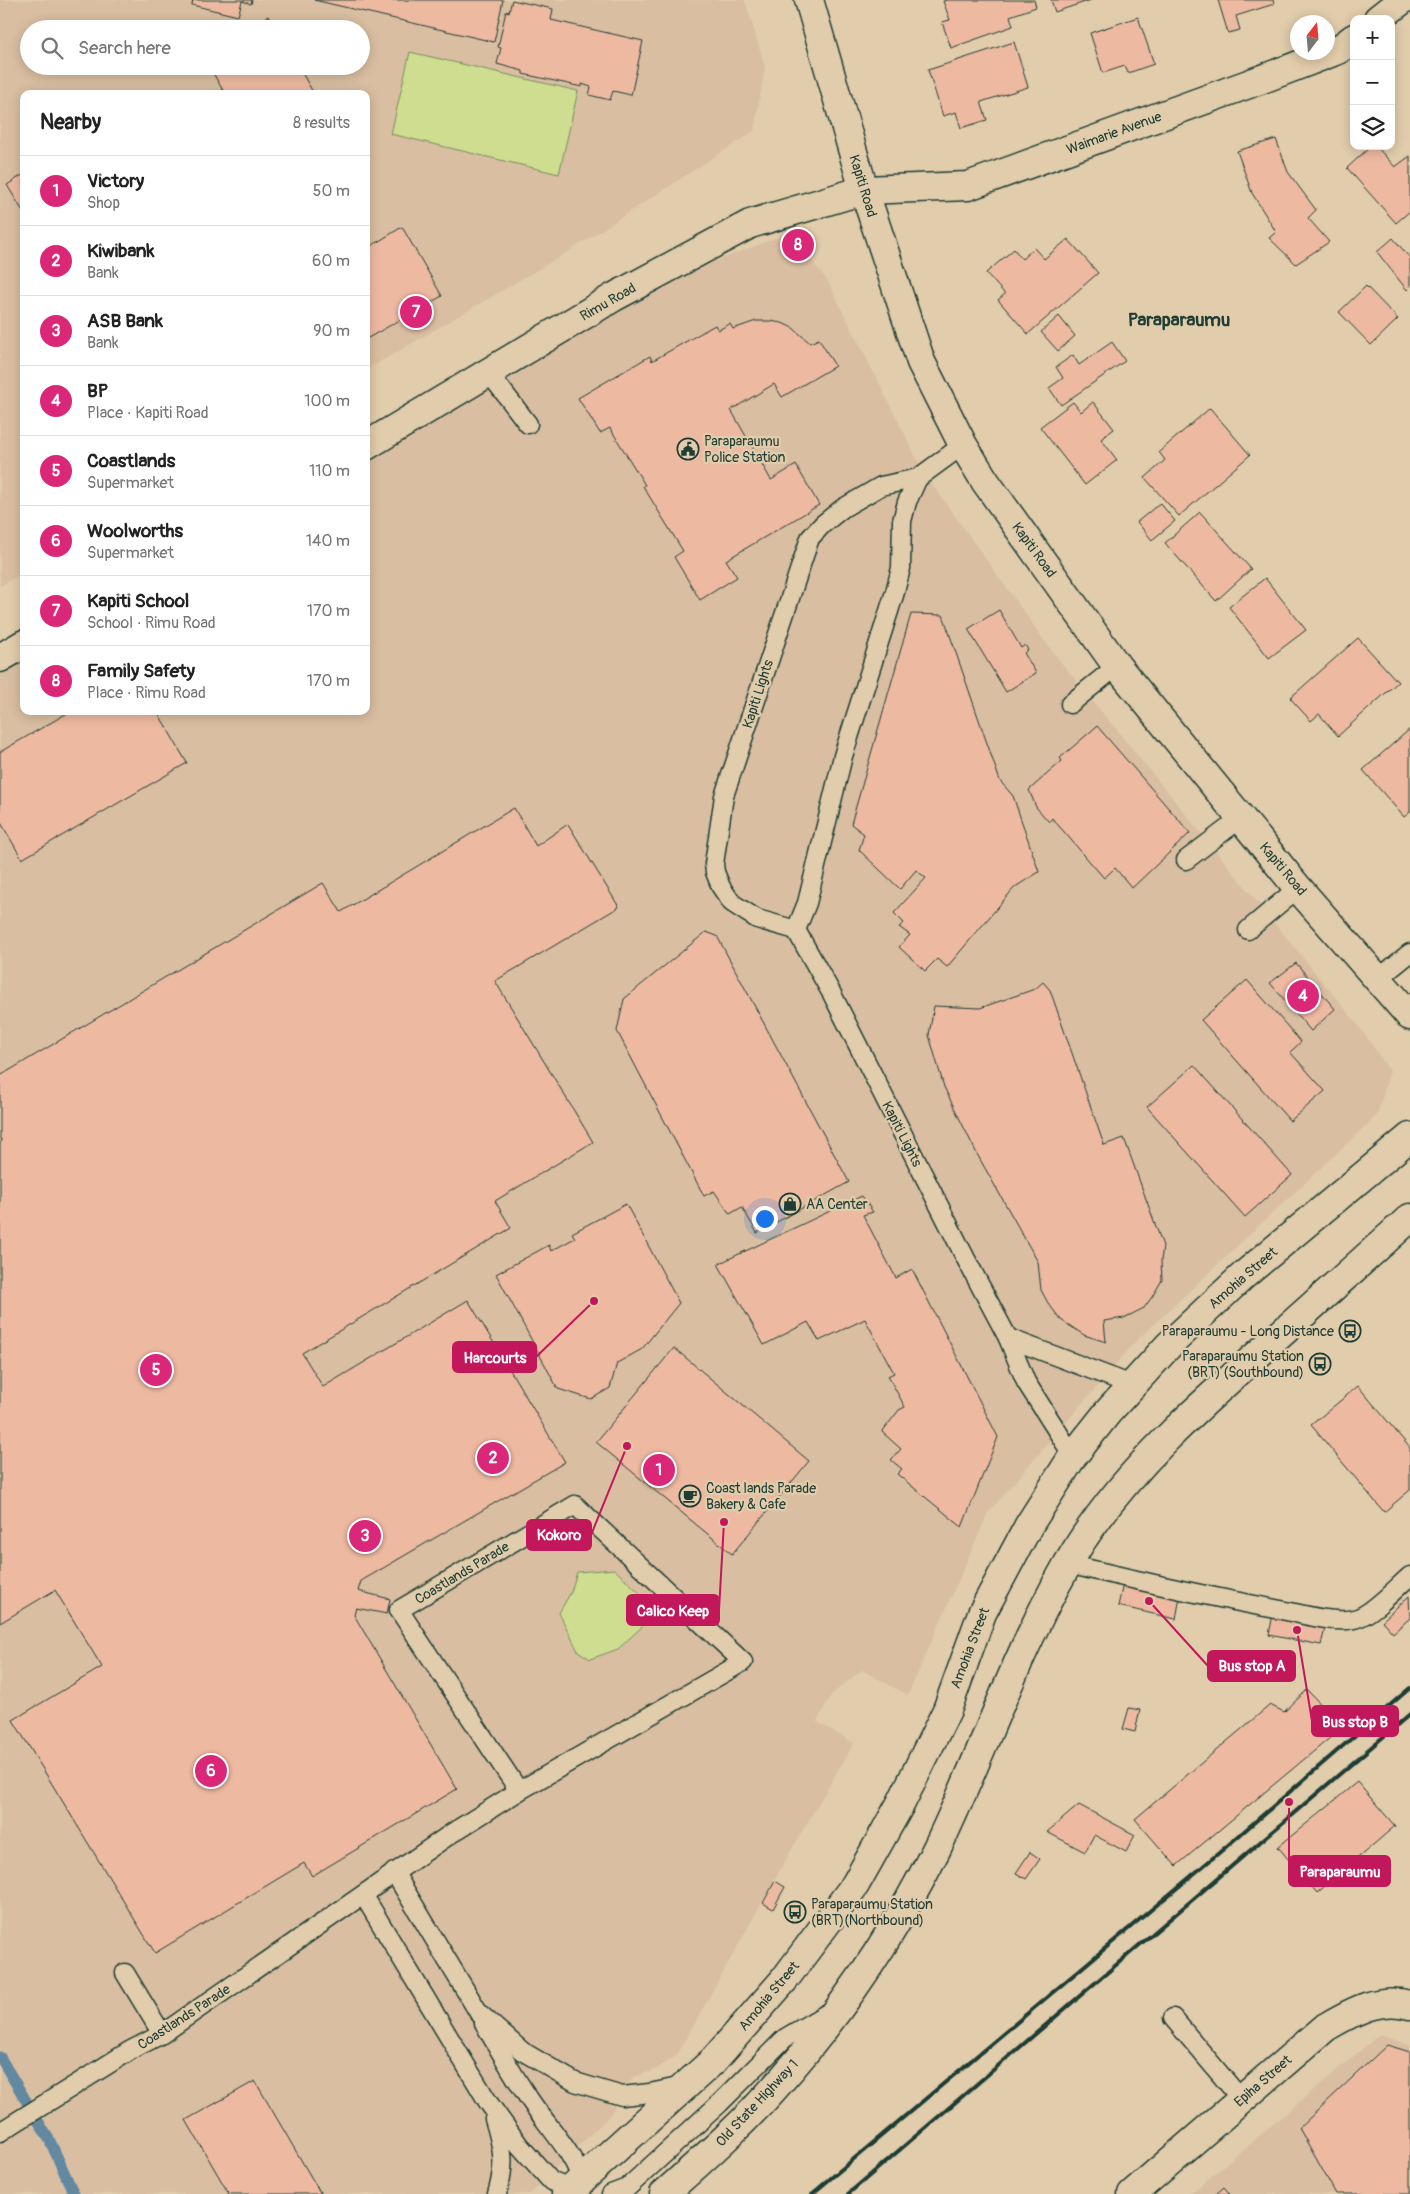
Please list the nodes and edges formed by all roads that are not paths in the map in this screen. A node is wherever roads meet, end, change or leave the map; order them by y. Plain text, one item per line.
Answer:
1 (809, 0) edge
2 (1402, 0) edge
3 (1383, 15) edge
4 (1350, 41) edge
5 (864, 190) junction
6 (489, 373) junction
7 (528, 424) dead end
8 (370, 444) edge
9 (963, 445) junction
10 (918, 478) junction
11 (20, 646) edge
12 (0, 658) edge
13 (1117, 666) junction
14 (1070, 704) dead end
15 (1241, 818) junction
16 (1186, 860) dead end
17 (1298, 888) junction
18 (796, 930) junction
19 (1248, 930) dead end
20 (1410, 953) edge
21 (1379, 978) junction
22 (1410, 1016) edge
23 (1410, 1137) edge
24 (1410, 1218) edge
25 (1008, 1338) junction
26 (1132, 1385) junction
27 (1073, 1456) junction
28 (1068, 1564) junction
29 (1410, 1576) edge
30 (519, 1791) junction
31 (394, 1872) junction
32 (364, 1896) junction
33 (125, 1973) dead end
34 (842, 2005) junction
35 (1410, 2005) edge
36 (479, 2013) junction
37 (1173, 2018) dead end
38 (162, 2034) junction
39 (690, 2084) junction
40 (1241, 2099) junction
41 (488, 2102) junction
42 (0, 2132) edge
43 (577, 2190) edge
44 (497, 2194) edge
45 (611, 2194) edge
46 (664, 2194) edge
47 (1132, 2194) edge

1 - 5 main road, Kapiti Road
2 - 3 main road
4 - 5 main road, Waimarie Avenue
5 - 6 main road, Rimu Road
5 - 9 main road, Kapiti Road
6 - 7 lane
6 - 8 main road, Rimu Road
9 - 10 lane, Kapiti Lights
9 - 13 main road, Kapiti Road
10 - 18 lane, Kapiti Lights
10 - 18 lane, Kapiti Lights
11 - 12 main road
13 - 14 lane
13 - 15 main road, Kapiti Road
15 - 16 lane
15 - 17 main road, Kapiti Road
17 - 19 lane
17 - 21 main road, Kapiti Road
18 - 25 lane, Kapiti Lights
20 - 21 lane
21 - 22 main road, Kapiti Road
23 - 26 main road, Amohia Street
24 - 28 main road
25 - 26 lane
25 - 27 lane, Kapiti Lights
26 - 27 main road, Amohia Street
27 - 39 main road, Amohia Street
28 - 29 lane
28 - 34 main road
30 - 30 lane, Coastlands Parade
30 - 31 lane, Coastlands Parade
31 - 32 lane, Coastlands Parade
31 - 36 lane
32 - 38 lane, Coastlands Parade
32 - 41 lane
33 - 38 lane
34 - 45 lane
34 - 46 main road, Old State Highway 1
35 - 40 main road, Epiha Street
36 - 39 lane
36 - 43 lane
37 - 40 lane
38 - 42 lane, Coastlands Parade
39 - 43 main road, Amohia Street
40 - 47 main road, Epiha Street
41 - 43 lane
41 - 44 lane

